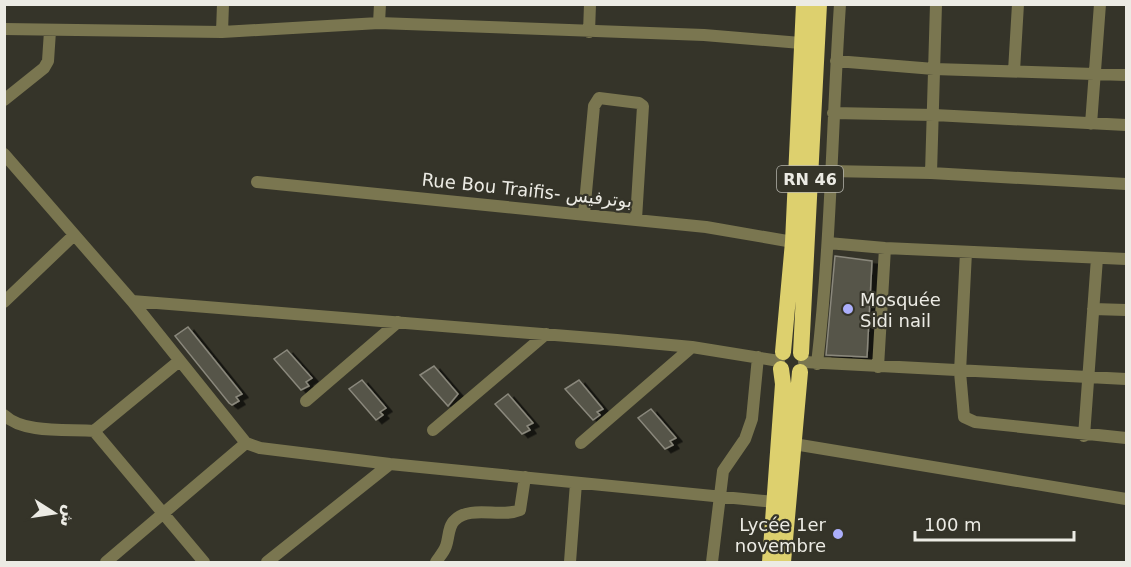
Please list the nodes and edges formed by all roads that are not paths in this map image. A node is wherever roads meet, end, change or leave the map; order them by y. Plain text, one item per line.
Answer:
1 (223, 4) edge
2 (380, 4) edge
3 (590, 4) edge
4 (804, 4) edge
5 (819, 4) edge
6 (840, 4) edge
7 (936, 4) edge
8 (1018, 4) edge
9 (1100, 4) edge
10 (379, 23) junction
11 (4, 29) edge
12 (50, 31) junction
13 (222, 32) junction
14 (589, 32) junction
15 (801, 44) junction
16 (836, 61) junction
17 (934, 69) junction
18 (1014, 71) junction
19 (1096, 73) junction
20 (1126, 75) edge
21 (4, 100) edge
22 (833, 113) junction
23 (934, 115) junction
24 (1090, 124) junction
25 (1126, 125) edge
26 (4, 154) edge
27 (829, 171) junction
28 (930, 173) junction
29 (257, 182) dead end
30 (1126, 184) edge
31 (584, 214) junction
32 (636, 219) junction
33 (73, 236) junction
34 (793, 242) junction
35 (828, 243) junction
36 (885, 248) junction
37 (966, 252) junction
38 (1097, 258) junction
39 (1126, 259) edge
40 (132, 301) junction
41 (4, 302) edge
42 (1093, 309) junction
43 (1126, 310) edge
44 (398, 322) junction
45 (546, 334) junction
46 (693, 347) junction
47 (758, 357) junction
48 (781, 361) junction
49 (178, 362) junction
50 (805, 363) junction
51 (878, 367) junction
52 (960, 372) junction
53 (1088, 379) junction
54 (1126, 380) edge
55 (306, 401) dead end
56 (4, 415) edge
57 (433, 430) dead end
58 (94, 431) junction
59 (1084, 435) junction
60 (1126, 438) edge
61 (246, 443) junction
62 (581, 443) dead end
63 (794, 444) junction
64 (390, 464) junction
65 (525, 477) junction
66 (576, 483) junction
67 (719, 495) junction
68 (1126, 499) edge
69 (774, 502) junction
70 (163, 513) junction
71 (106, 562) edge
72 (204, 562) edge
73 (267, 562) edge
74 (436, 562) edge
75 (570, 562) edge
76 (712, 562) edge
77 (770, 562) edge
78 (783, 562) edge

1 - 13 street
2 - 10 street
3 - 14 street
4 - 15 highway, RN 46
5 - 50 highway, RN 46
6 - 16 street
7 - 17 street
8 - 18 street
9 - 19 street
10 - 13 street
10 - 14 street
11 - 12 street
12 - 13 street
12 - 21 street
14 - 15 street
15 - 34 highway, RN 46
16 - 17 street
16 - 22 street
17 - 18 street
17 - 23 street
18 - 19 street
19 - 20 street
19 - 24 street
22 - 23 street
22 - 27 street
23 - 24 street
23 - 28 street
24 - 25 street
26 - 33 street
27 - 28 street
27 - 35 street
28 - 30 street
29 - 31 street, Rue Bou Traifis- بوترفيس
31 - 32 street, Rue Bou Traifis- بوترفيس
31 - 32 street
32 - 34 street, Rue Bou Traifis- بوترفيس
33 - 40 street
33 - 41 street
34 - 48 highway, RN 46
35 - 36 street
35 - 50 street
36 - 37 street
36 - 51 street
37 - 38 street
37 - 52 street
38 - 39 street
38 - 42 street
40 - 44 street
40 - 49 street
42 - 43 street
42 - 53 street
44 - 45 street
44 - 55 street
45 - 46 street
45 - 57 street
46 - 47 street
46 - 62 street
47 - 48 street
47 - 67 street
48 - 50 highway
48 - 50 highway
48 - 69 highway, RN 46
49 - 58 street
49 - 61 street
50 - 51 street
50 - 63 highway, RN 46
51 - 52 street
52 - 53 street
52 - 59 street
53 - 54 street
53 - 59 street
56 - 58 street
58 - 70 street
59 - 60 street
61 - 64 street
61 - 70 street
63 - 68 street
63 - 78 highway, RN 46
64 - 65 street
64 - 73 street
65 - 66 street
65 - 74 street
66 - 67 street
66 - 75 street
67 - 69 street
67 - 76 street
69 - 77 highway, RN 46
70 - 71 street
70 - 72 street

